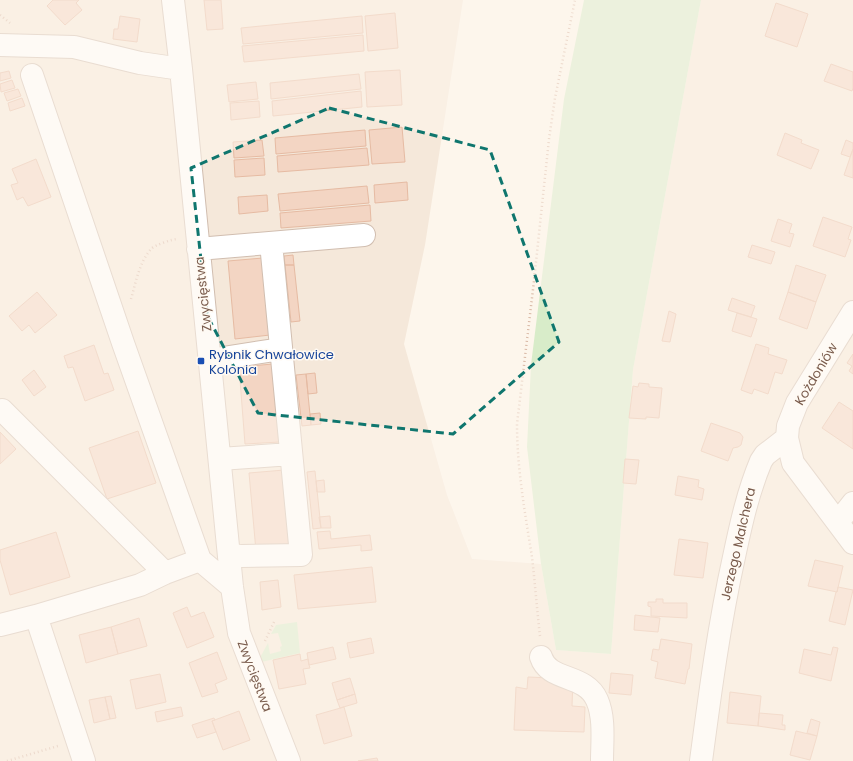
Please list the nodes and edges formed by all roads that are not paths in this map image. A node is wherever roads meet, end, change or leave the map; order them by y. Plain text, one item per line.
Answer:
1 (173, 0) edge
2 (0, 45) edge
3 (181, 69) junction
4 (32, 75) dead end
5 (364, 235) dead end
6 (198, 243) junction
7 (271, 243) junction
8 (853, 312) edge
9 (281, 349) junction
10 (210, 360) junction
11 (1, 409) edge
12 (787, 438) junction
13 (291, 454) junction
14 (220, 460) junction
15 (853, 504) edge
16 (838, 522) junction
17 (853, 543) edge
18 (230, 555) junction
19 (200, 560) junction
20 (165, 573) junction
21 (232, 587) junction
22 (36, 616) junction
23 (0, 625) edge
24 (542, 656) road end
25 (84, 761) edge
26 (289, 761) edge
27 (602, 761) edge
28 (701, 761) edge

1 - 3 street, Zwycięstwa
2 - 3 street
3 - 6 street, Zwycięstwa
4 - 19 street
5 - 7 street
6 - 7 street
6 - 10 street, Zwycięstwa
7 - 9 street
8 - 12 street, Kożdoniów
9 - 10 street
9 - 13 street
10 - 14 street, Zwycięstwa
11 - 20 street
12 - 16 street
12 - 28 street, Jerzego Malchera
13 - 14 street
13 - 18 street
14 - 18 street, Zwycięstwa
15 - 16 street
16 - 17 street
18 - 21 street, Zwycięstwa
19 - 20 street
19 - 21 street
20 - 22 street
21 - 26 street, Zwycięstwa
22 - 23 street
22 - 25 street
24 - 27 street

